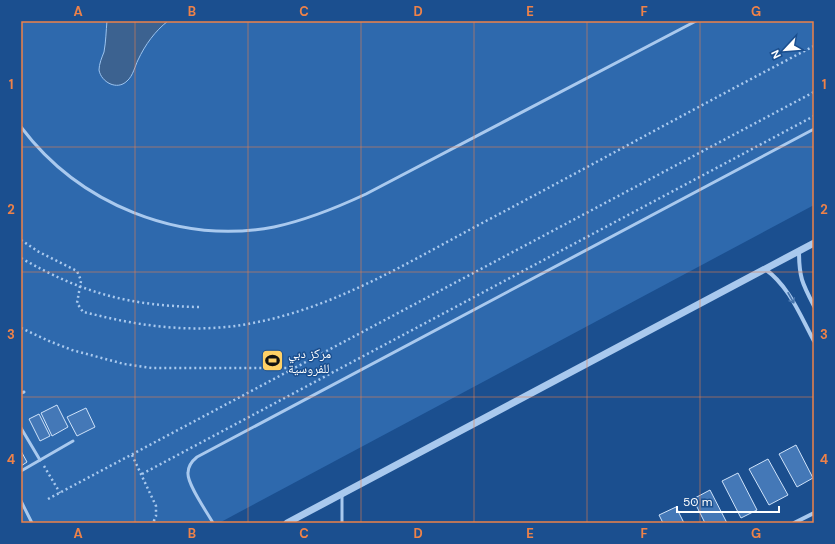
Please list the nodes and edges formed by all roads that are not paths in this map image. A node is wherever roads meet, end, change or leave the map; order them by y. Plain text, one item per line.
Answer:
1 (696, 21) edge
2 (21, 127) edge
3 (814, 130) edge
4 (814, 243) edge
5 (799, 251) junction
6 (765, 269) junction
7 (814, 306) edge
8 (814, 341) edge
9 (21, 428) edge
10 (73, 441) dead end
11 (40, 460) junction
12 (21, 471) edge
13 (342, 494) junction
14 (21, 501) edge
15 (814, 513) edge
16 (32, 523) edge
17 (213, 523) edge
18 (287, 523) edge
19 (342, 523) edge
20 (794, 523) edge

1 - 2 lane
3 - 17 lane
4 - 5 street
5 - 6 street
5 - 7 street
6 -> 8 street
6 - 13 street
9 - 11 lane
10 - 11 lane
11 - 12 lane
13 - 18 street
13 - 19 lane
14 - 16 lane
15 - 20 street

